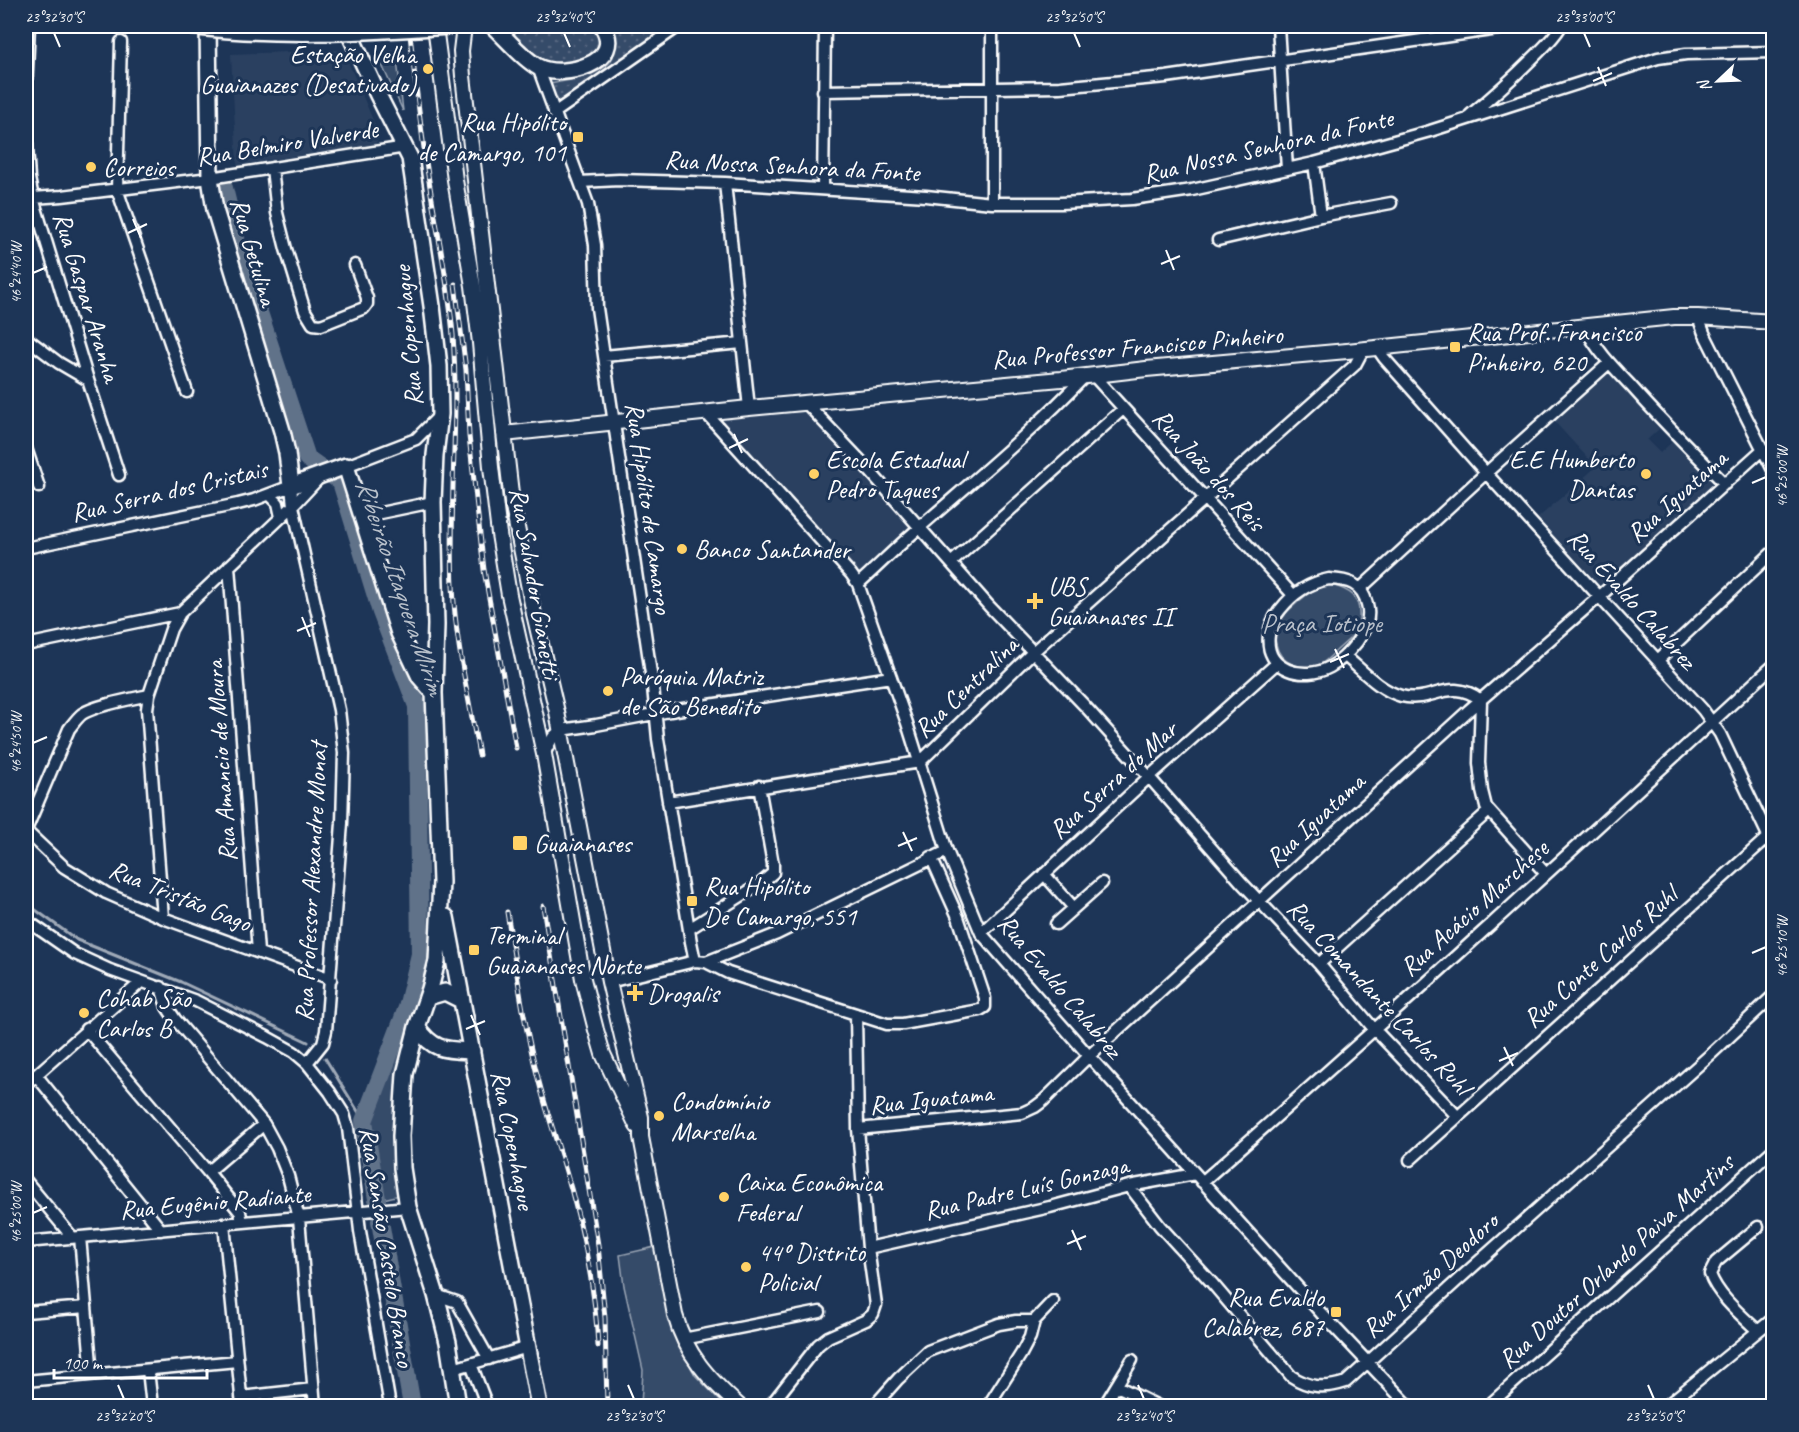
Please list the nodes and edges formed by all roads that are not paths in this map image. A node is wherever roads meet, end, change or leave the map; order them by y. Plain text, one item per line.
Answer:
1 (29, 26) edge
2 (190, 26) edge
3 (208, 26) edge
4 (346, 26) edge
5 (435, 26) edge
6 (450, 26) edge
7 (464, 26) edge
8 (602, 26) edge
9 (679, 26) edge
10 (825, 26) edge
11 (992, 26) edge
12 (1278, 26) edge
13 (1519, 26) edge
14 (1561, 26) edge
15 (498, 28) edge
16 (121, 42) dead end
17 (27, 45) edge
18 (1773, 52) edge
19 (1280, 59) junction
20 (538, 67) junction
21 (993, 88) junction
22 (823, 91) junction
23 (26, 92) edge
24 (554, 113) junction
25 (1465, 119) junction
26 (26, 130) edge
27 (406, 147) junction
28 (1314, 163) junction
29 (272, 168) junction
30 (1287, 169) junction
31 (210, 178) junction
32 (580, 182) junction
33 (725, 183) junction
34 (117, 189) junction
35 (823, 189) junction
36 (33, 198) junction
37 (992, 203) junction
38 (1391, 203) dead end
39 (1321, 216) junction
40 (1218, 240) dead end
41 (356, 265) dead end
42 (1698, 317) junction
43 (1773, 322) edge
44 (1585, 327) junction
45 (26, 338) edge
46 (742, 343) junction
47 (1377, 348) junction
48 (1362, 350) junction
49 (604, 356) junction
50 (1609, 363) junction
51 (1089, 376) junction
52 (88, 380) junction
53 (186, 392) dead end
54 (806, 403) junction
55 (749, 408) junction
56 (1123, 409) junction
57 (705, 412) junction
58 (440, 414) junction
59 (614, 422) junction
60 (504, 434) junction
61 (416, 439) junction
62 (1762, 450) junction
63 (27, 454) edge
64 (435, 455) junction
65 (333, 471) junction
66 (1773, 472) edge
67 (1486, 473) junction
68 (119, 476) dead end
69 (1725, 484) junction
70 (291, 486) junction
71 (39, 487) dead end
72 (270, 495) junction
73 (1204, 498) junction
74 (432, 502) junction
75 (293, 506) junction
76 (281, 517) junction
77 (362, 517) junction
78 (919, 528) junction
79 (26, 548) edge
80 (1773, 551) edge
81 (951, 563) junction
82 (229, 566) junction
83 (858, 584) junction
84 (1360, 589) junction
85 (1293, 595) junction
86 (1600, 596) junction
87 (180, 613) junction
88 (26, 645) edge
89 (1033, 652) junction
90 (1345, 656) junction
91 (1658, 660) junction
92 (1277, 663) junction
93 (1773, 665) edge
94 (891, 677) junction
95 (434, 693) junction
96 (148, 694) junction
97 (1481, 700) junction
98 (656, 715) junction
99 (1711, 722) junction
100 (561, 730) junction
101 (544, 754) junction
102 (920, 762) junction
103 (1149, 777) junction
104 (759, 786) junction
105 (668, 802) junction
106 (1489, 811) junction
107 (26, 831) edge
108 (1768, 837) junction
109 (1773, 848) edge
110 (947, 850) junction
111 (931, 857) junction
112 (1044, 874) junction
113 (1546, 874) junction
114 (441, 882) junction
115 (1102, 883) dead end
116 (1260, 902) junction
117 (1074, 908) junction
118 (163, 918) junction
119 (26, 920) edge
120 (1056, 924) dead end
121 (689, 928) junction
122 (981, 933) junction
123 (258, 952) junction
124 (701, 962) junction
125 (1319, 964) junction
126 (583, 974) junction
127 (331, 979) junction
128 (141, 982) junction
129 (609, 982) junction
130 (161, 987) junction
131 (1773, 995) edge
132 (428, 997) junction
133 (460, 1000) junction
134 (856, 1014) junction
135 (417, 1027) junction
136 (466, 1028) junction
137 (86, 1029) junction
138 (1374, 1029) junction
139 (449, 1050) junction
140 (472, 1051) junction
141 (1089, 1056) junction
142 (310, 1060) junction
143 (36, 1075) junction
144 (26, 1083) edge
145 (1457, 1116) junction
146 (264, 1124) junction
147 (858, 1129) junction
148 (641, 1137) junction
149 (1773, 1149) edge
150 (1410, 1160) dead end
151 (208, 1172) junction
152 (1198, 1178) junction
153 (26, 1181) edge
154 (1129, 1186) junction
155 (408, 1207) junction
156 (361, 1211) junction
157 (299, 1218) junction
158 (242, 1222) junction
159 (224, 1224) junction
160 (1758, 1227) dead end
161 (161, 1230) junction
162 (76, 1238) junction
163 (26, 1242) edge
164 (868, 1248) junction
165 (436, 1295) junction
166 (1053, 1301) dead end
167 (86, 1306) junction
168 (26, 1312) edge
169 (820, 1312) dead end
170 (1773, 1318) edge
171 (1034, 1321) junction
172 (1758, 1331) junction
173 (683, 1339) junction
174 (528, 1347) junction
175 (489, 1359) junction
176 (1132, 1360) dead end
177 (237, 1361) junction
178 (1367, 1363) junction
179 (471, 1364) junction
180 (453, 1369) junction
181 (148, 1370) junction
182 (92, 1375) junction
183 (26, 1381) edge
184 (1117, 1386) junction
185 (313, 1389) junction
186 (242, 1402) edge
187 (152, 1407) edge
188 (315, 1407) edge
189 (390, 1407) edge
190 (458, 1407) edge
191 (487, 1407) edge
192 (539, 1407) edge
193 (739, 1407) edge
194 (770, 1407) edge
195 (874, 1407) edge
196 (988, 1407) edge
197 (1104, 1407) edge
198 (1158, 1407) edge
199 (1409, 1407) edge
200 (1488, 1407) edge
201 (1666, 1407) edge

1 - 17 street
2 - 6 main road, bridge
3 - 31 main road, Rua Getulina
4 - 27 main road, Rua Copenhague
5 - 101 main road, Rua Salvador Gianetti
7 - 60 main road, Rua Salvador Gianetti
8 - 20 main road
9 - 24 street
10 - 22 street
11 - 21 street
12 - 19 street
13 - 19 street
14 - 25 street
15 - 20 main road
16 - 34 street
17 - 23 street
18 - 25 street, Rua Nossa Senhora da Fonte
19 - 21 street
19 - 30 street
20 - 24 street, Rua Hipólito de Camargo
21 - 22 street
21 - 37 street
22 - 35 street
24 - 32 street, Rua Hipólito de Camargo
25 - 28 street, Rua Nossa Senhora da Fonte
26 - 36 street, Rua Gaspar Aranha
27 - 29 street, Rua Belmiro Valverde
27 - 58 main road, Rua Copenhague
28 - 30 street, Rua Nossa Senhora da Fonte
28 - 39 street
29 - 31 street, Rua Belmiro Valverde
29 - 41 street
30 - 37 street, Rua Nossa Senhora da Fonte
31 - 34 street, Rua Belmiro Valverde
31 - 70 main road, Rua Getulina
32 - 33 street, Rua Nossa Senhora da Fonte
32 - 49 street, Rua Hipólito de Camargo
33 - 35 street, Rua Nossa Senhora da Fonte
33 - 46 street
34 - 36 street, Rua Belmiro Valverde
34 - 53 street
35 - 37 street, Rua Nossa Senhora da Fonte
36 - 52 street, Rua Gaspar Aranha
38 - 39 street
39 - 40 street
42 - 43 main road, Rua Professor Francisco Pinheiro
42 - 44 main road, Rua Professor Francisco Pinheiro
42 - 62 street
44 - 47 main road, Rua Professor Francisco Pinheiro
44 - 50 street
45 - 52 street
46 - 49 street
46 - 55 street
47 - 48 main road, Rua Professor Francisco Pinheiro
47 - 67 street, Rua Evaldo Calabrez
48 - 51 main road, Rua Professor Francisco Pinheiro
48 - 73 street, Rua Centralina
49 - 59 street, Rua Hipólito de Camargo
50 - 67 street
50 - 69 street
51 - 54 main road, Rua Professor Francisco Pinheiro
51 - 56 street, Rua João dos Reis
51 - 78 street
52 - 68 street, Rua Gaspar Aranha
54 - 55 main road, Rua Professor Francisco Pinheiro
54 - 78 street, Rua Comandante Carlos Ruhl
55 - 57 main road, Rua Professor Francisco Pinheiro
56 - 73 street, Rua João dos Reis
56 - 81 street
57 - 59 main road, Rua Professor Francisco Pinheiro
57 - 83 street, Rua Evaldo Calabrez
58 - 61 street
58 - 64 main road, Rua Copenhague
59 - 60 main road, Rua Professor Francisco Pinheiro
59 - 98 street, Rua Hipólito de Camargo
60 - 100 main road, Rua Salvador Gianetti
61 - 64 street
61 - 65 street
62 - 66 street
62 - 69 street, Rua Iguatama
63 - 71 street
64 - 74 main road, Rua Copenhague
65 - 70 main road, Rua Serra dos Cristais
65 - 75 street
65 - 77 main road
67 - 84 street
67 - 86 street, Rua Evaldo Calabrez
69 - 86 street, Rua Iguatama
70 - 72 street, Rua Serra dos Cristais
70 - 75 street, Rua Professor Alexandre Monat
72 - 76 street
72 - 79 street, Rua Serra dos Cristais
73 - 85 street, Rua João dos Reis
73 - 89 street, Rua Centralina
74 - 77 street
74 - 95 main road, Rua Copenhague
75 - 76 street
75 - 127 street, Rua Professor Alexandre Monat
76 - 82 street
77 - 95 main road
78 - 81 street, Rua Comandante Carlos Ruhl
78 - 83 street
80 - 91 street
81 - 89 street, Rua Comandante Carlos Ruhl
82 - 87 street
82 - 123 street, Rua Amancio de Moura
83 - 94 street, Rua Evaldo Calabrez
84 - 85 street
84 - 90 street
85 - 92 street
86 - 91 street, Rua Evaldo Calabrez
86 - 97 street, Rua Iguatama
87 - 88 street
87 - 96 street
89 - 102 street, Rua Centralina
89 - 103 street, Rua Comandante Carlos Ruhl
90 - 92 street
90 - 97 street
91 - 99 street, Rua Evaldo Calabrez
92 - 103 street, Rua Serra do Mar
93 - 99 street, Rua Acácio Marchese
94 - 98 street
94 - 102 street, Rua Evaldo Calabrez
95 - 114 main road, Rua Copenhague
96 - 107 street
96 - 118 street
97 - 106 street
97 - 116 street, Rua Iguatama
98 - 100 street
98 - 105 street, Rua Hipólito de Camargo
99 - 108 street, Rua Evaldo Calabrez
99 - 113 street, Rua Acácio Marchese
100 - 101 street
100 - 129 main road, Rua Salvador Gianetti
101 - 126 main road, Rua Salvador Gianetti
102 - 104 street, Rua Centralina
102 - 110 street, Rua Evaldo Calabrez
103 - 112 street, Rua Serra do Mar
103 - 116 street, Rua Comandante Carlos Ruhl
104 - 105 street, Rua Centralina
104 - 121 street
105 - 121 street, Rua Hipólito de Camargo
106 - 113 street
106 - 125 street
107 - 118 street, Rua Tristão Gago
108 - 109 street, Rua Evaldo Calabrez
108 - 145 street, Rua Conte Carlos Ruhl
110 - 111 street
110 - 122 street, Rua Evaldo Calabrez
111 - 124 street
111 - 134 street
112 - 117 street
112 - 122 street, Rua Serra do Mar
113 - 138 street, Rua Acácio Marchese
114 - 132 main road
114 - 133 main road, Rua Copenhague
115 - 117 street
116 - 125 street, Rua Comandante Carlos Ruhl
116 - 141 street, Rua Iguatama
117 - 120 street
118 - 123 street, Rua Tristão Gago
119 - 128 street, Rua Sansão Castelo Branco
121 - 124 street, Rua Hipólito de Camargo
122 - 141 street, Rua Evaldo Calabrez
123 - 127 street, Rua Tristão Gago
124 - 129 street
124 - 134 street
125 - 138 street, Rua Comandante Carlos Ruhl
126 - 129 main road
126 - 148 main road, Rua Salvador Gianetti
127 - 142 street, Rua Professor Alexandre Monat
128 - 130 street, Rua Sansão Castelo Branco
128 - 137 street
129 - 148 main road, Rua Salvador Gianetti
130 - 142 street, Rua Sansão Castelo Branco
130 - 146 street
131 - 178 street, Rua Irmão Deodoro
132 - 133 main road
132 - 135 main road
133 - 136 main road, Rua Copenhague
134 - 147 street
135 - 139 main road
135 - 155 main road
136 - 139 main road
136 - 140 main road, Rua Copenhague
137 - 143 street
137 - 151 street
138 - 145 street, Rua Comandante Carlos Ruhl
138 - 152 street, Rua Acácio Marchese
139 - 140 main road
140 - 174 main road, Rua Copenhague
141 - 147 street, Rua Iguatama
141 - 152 street, Rua Evaldo Calabrez
142 - 156 street, Rua Sansão Castelo Branco
143 - 144 street
143 - 161 street
145 - 150 street, Rua Conte Carlos Ruhl
146 - 151 street
146 - 157 street
147 - 164 street
148 - 173 main road, Rua Salvador Gianetti
149 - 200 street, Rua Doutor Orlando Paiva Martins
151 - 158 street
152 - 154 street, Rua Padre Luís Gonzaga
152 - 178 street, Rua Evaldo Calabrez
153 - 162 street
154 - 164 street, Rua Padre Luís Gonzaga
154 - 178 street, Rua Irmão Deodoro
155 - 156 street, Rua Eugênio Radiante
155 - 165 main road
156 - 157 street, Rua Eugênio Radiante
156 - 189 street, Rua Sansão Castelo Branco
157 - 158 street, Rua Eugênio Radiante
157 - 185 street
158 - 159 street, Rua Eugênio Radiante
159 - 161 street, Rua Eugênio Radiante
159 - 177 street
160 - 172 street
161 - 162 street, Rua Eugênio Radiante
162 - 163 street, Rua Eugênio Radiante
162 - 167 street
164 - 194 street
165 - 175 street
165 - 180 main road
166 - 171 street
167 - 168 street
167 - 182 street
169 - 173 street
170 - 172 street
171 - 195 street
171 - 196 street
172 - 201 street
173 - 193 main road, Rua Salvador Gianetti
174 - 175 street
174 - 192 main road, Rua Copenhague
175 - 179 street
176 - 184 street
177 - 181 street
177 - 186 street
178 - 199 street, Rua Evaldo Calabrez
179 - 180 street
179 - 191 street
180 - 190 main road
181 - 182 street
181 - 187 street
182 - 183 street
184 - 197 street
184 - 198 street
185 - 186 street
185 - 188 street

